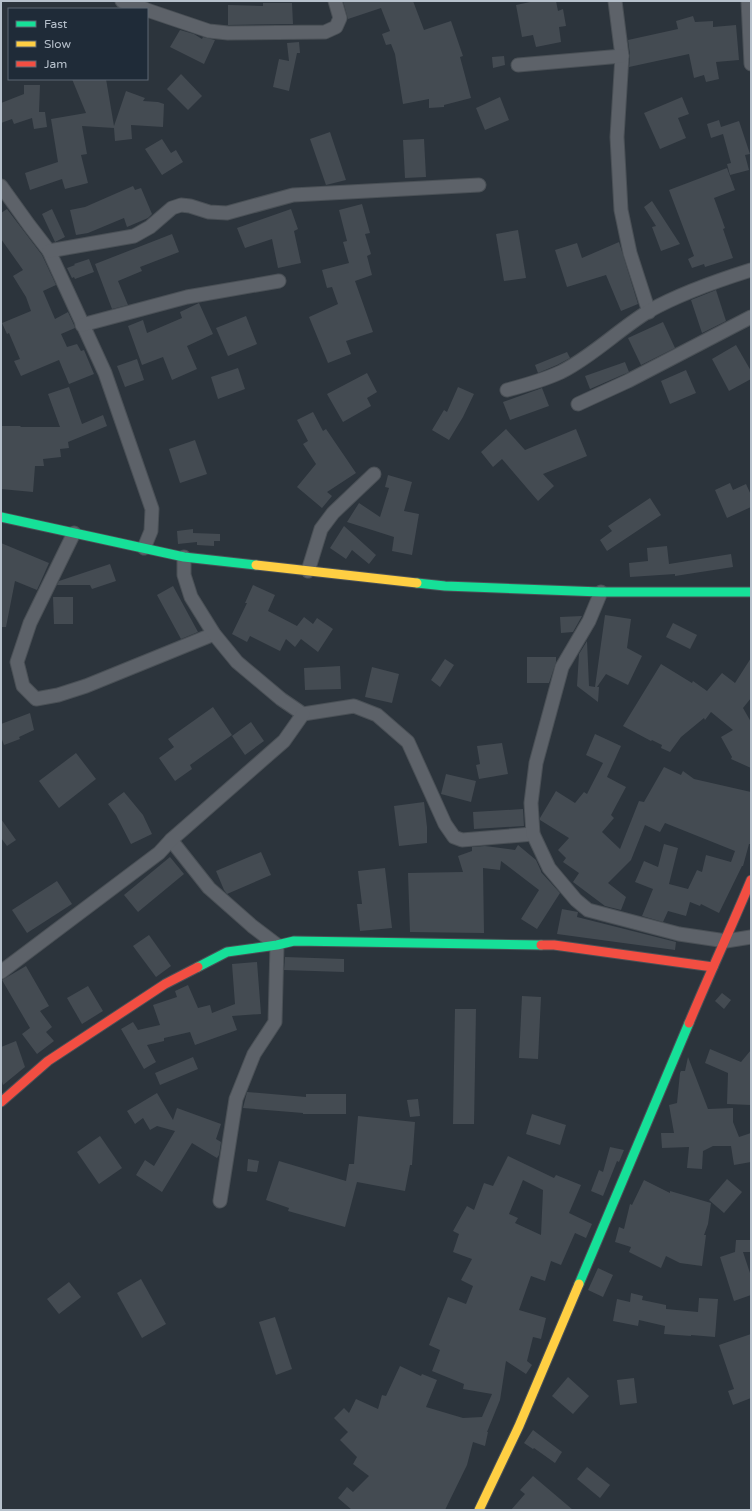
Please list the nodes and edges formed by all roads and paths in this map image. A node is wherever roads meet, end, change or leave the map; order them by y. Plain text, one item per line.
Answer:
1 (122, 1) edge
2 (335, 1) edge
3 (615, 1) edge
4 (748, 1) edge
5 (151, 8) edge
6 (622, 56) junction
7 (751, 64) edge
8 (518, 65) dead end
9 (479, 185) dead end
10 (1, 186) edge
11 (49, 251) junction
12 (751, 270) edge
13 (279, 282) dead end
14 (649, 312) junction
15 (751, 317) edge
16 (82, 325) junction
17 (507, 390) dead end
18 (578, 404) dead end
19 (374, 474) dead end
20 (1, 517) edge
21 (74, 533) junction
22 (144, 548) junction
23 (184, 557) junction
24 (308, 571) junction
25 (601, 592) junction
26 (751, 592) edge
27 (214, 634) junction
28 (303, 714) junction
29 (533, 834) junction
30 (171, 840) junction
31 (751, 880) edge
32 (751, 937) edge
33 (726, 941) junction
34 (277, 945) junction
35 (713, 967) junction
36 (1, 972) edge
37 (1, 1102) edge
38 (220, 1201) dead end
39 (479, 1510) edge

1 - 5 street
2 - 5 street
3 - 6 street
4 - 7 street
6 - 8 street
6 - 14 street
9 - 11 street
10 - 11 street
11 - 16 street
12 - 14 street
13 - 16 street
14 - 17 street
15 - 18 street
16 - 22 street
19 - 24 street
20 - 21 street
21 - 22 street
21 - 27 street
22 - 23 street
23 - 24 street
23 - 27 street
24 - 25 street
25 - 26 street
25 - 29 street
27 - 28 street
28 - 29 street
28 - 30 street
29 - 33 street
30 - 34 street
30 - 36 street
31 - 33 street
32 - 33 street
33 - 35 street
34 - 35 street
34 - 37 street
34 - 38 street
35 - 39 street

